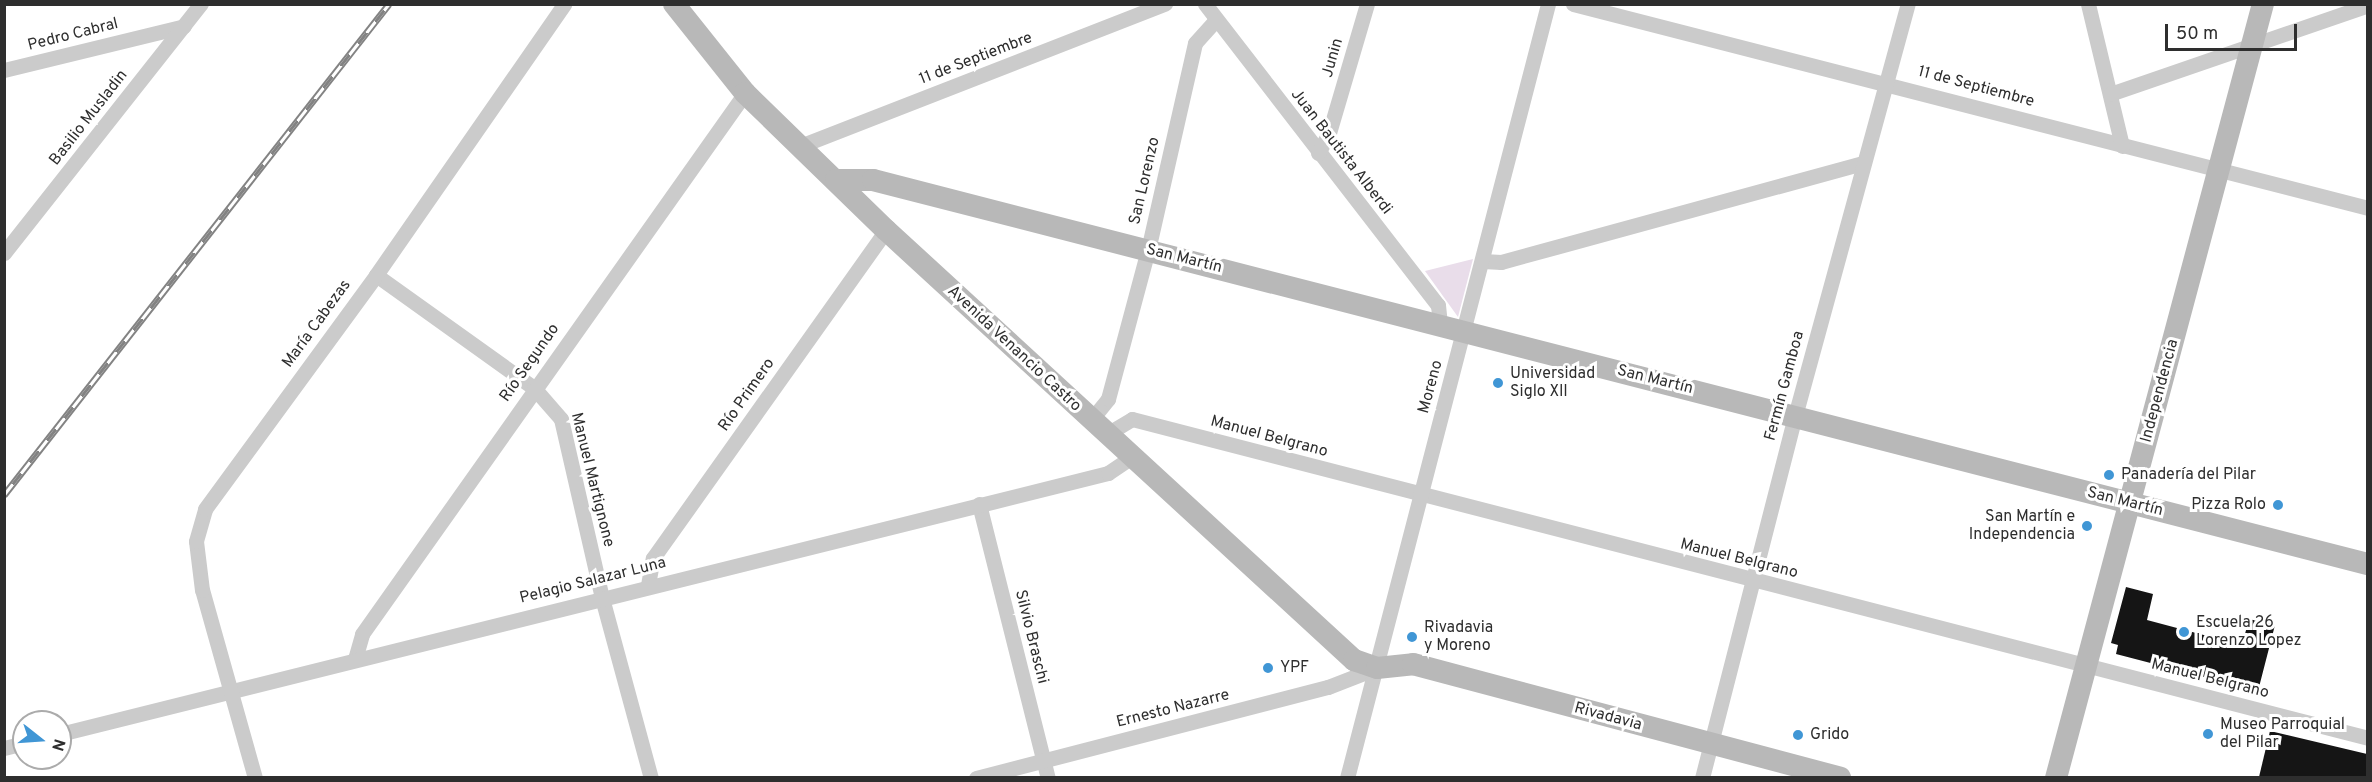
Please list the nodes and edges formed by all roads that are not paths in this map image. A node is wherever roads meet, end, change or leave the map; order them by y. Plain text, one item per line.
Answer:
1 (201, 4) edge
2 (564, 4) edge
3 (674, 4) edge
4 (1165, 4) edge
5 (1205, 4) edge
6 (1366, 4) edge
7 (1548, 4) edge
8 (1573, 4) edge
9 (1908, 4) edge
10 (2088, 4) edge
11 (2263, 4) edge
12 (2367, 5) edge
13 (1216, 20) junction
14 (184, 26) junction
15 (2252, 48) junction
16 (4, 70) edge
17 (1887, 82) junction
18 (745, 93) junction
19 (2110, 94) junction
20 (800, 146) junction
21 (2121, 146) junction
22 (1318, 153) junction
23 (1864, 163) junction
24 (2217, 171) junction
25 (836, 180) junction
26 (2367, 208) edge
27 (886, 230) junction
28 (1148, 250) junction
29 (4, 254) edge
30 (1484, 261) junction
31 (376, 275) junction
32 (1440, 325) junction
33 (1465, 331) junction
34 (534, 388) junction
35 (1795, 416) junction
36 (1099, 427) junction
37 (1132, 457) junction
38 (1422, 497) junction
39 (2131, 503) junction
40 (979, 504) junction
41 (2367, 564) edge
42 (1754, 582) junction
43 (648, 585) junction
44 (602, 598) junction
45 (355, 659) junction
46 (2085, 666) junction
47 (1377, 668) junction
48 (231, 692) junction
49 (72, 731) edge
50 (2367, 738) edge
51 (1711, 744) junction
52 (1043, 761) junction
53 (255, 777) edge
54 (651, 777) edge
55 (976, 777) edge
56 (1048, 777) edge
57 (1347, 777) edge
58 (1702, 777) edge
59 (1840, 777) edge
60 (2056, 777) edge

1 - 14 street, Basilio Musladin
2 - 31 street, María Cabezas
3 - 18 street, Avenida Venancio Castro
4 - 20 street, 11 de Septiembre
5 - 13 street, Juan Bautista Alberdi
6 - 22 street, Junin
7 - 30 street, Moreno
8 - 17 street, 11 de Septiembre
9 - 17 street, Fermín Gamboa
10 - 19 street
11 - 15 street, Independencia
12 - 15 street
13 - 22 street, Juan Bautista Alberdi
13 - 28 street, San Lorenzo
14 - 16 street, Pedro Cabral
14 - 29 street, Basilio Musladin
15 - 19 street
15 - 24 street, Independencia
17 - 21 street, 11 de Septiembre
17 - 23 street, Fermín Gamboa
18 - 20 street, Avenida Venancio Castro
18 - 34 street, Río Segundo
19 - 21 street
20 - 25 street, Avenida Venancio Castro
21 - 24 street, 11 de Septiembre
22 - 32 street, Juan Bautista Alberdi
23 - 30 street
23 - 35 street, Fermín Gamboa
24 - 26 street, 11 de Septiembre
24 - 39 street, Independencia
25 - 27 street, Avenida Venancio Castro
25 - 28 street, San Martín
27 - 36 street, Avenida Venancio Castro
27 - 43 street, Río Primero
28 - 32 street, San Martín
28 - 36 street, San Lorenzo
30 - 33 street, Moreno
31 - 34 street, Manuel Martignone
31 - 48 street, María Cabezas
32 - 33 street, San Martín
33 - 35 street, San Martín
33 - 38 street, Moreno
34 - 44 street, Manuel Martignone
34 - 45 street, Río Segundo
35 - 39 street, San Martín
35 - 42 street, Fermín Gamboa
36 - 37 street, Avenida Venancio Castro
36 - 38 street, Manuel Belgrano
37 - 40 street, Pelagio Salazar Luna
37 - 47 street, Avenida Venancio Castro
38 - 42 street, Manuel Belgrano
38 - 47 street, Moreno
39 - 41 street, San Martín
39 - 46 street, Independencia
40 - 43 street, Pelagio Salazar Luna
40 - 52 street, Silvio Braschi
42 - 46 street, Manuel Belgrano
42 - 51 street, Fermín Gamboa
43 - 44 street, Pelagio Salazar Luna
44 - 45 street, Pelagio Salazar Luna
44 - 54 street, Manuel Martignone
45 - 48 street, Pelagio Salazar Luna
46 - 50 street, Manuel Belgrano
46 - 60 street, Independencia
47 - 51 street, Rivadavia
47 - 52 street, Ernesto Nazarre
47 - 57 street, Moreno
48 - 49 street, Pelagio Salazar Luna
48 - 53 street, María Cabezas
51 - 58 street, Fermín Gamboa
51 - 59 street, Rivadavia
52 - 55 street, Ernesto Nazarre
52 - 56 street, Silvio Braschi

